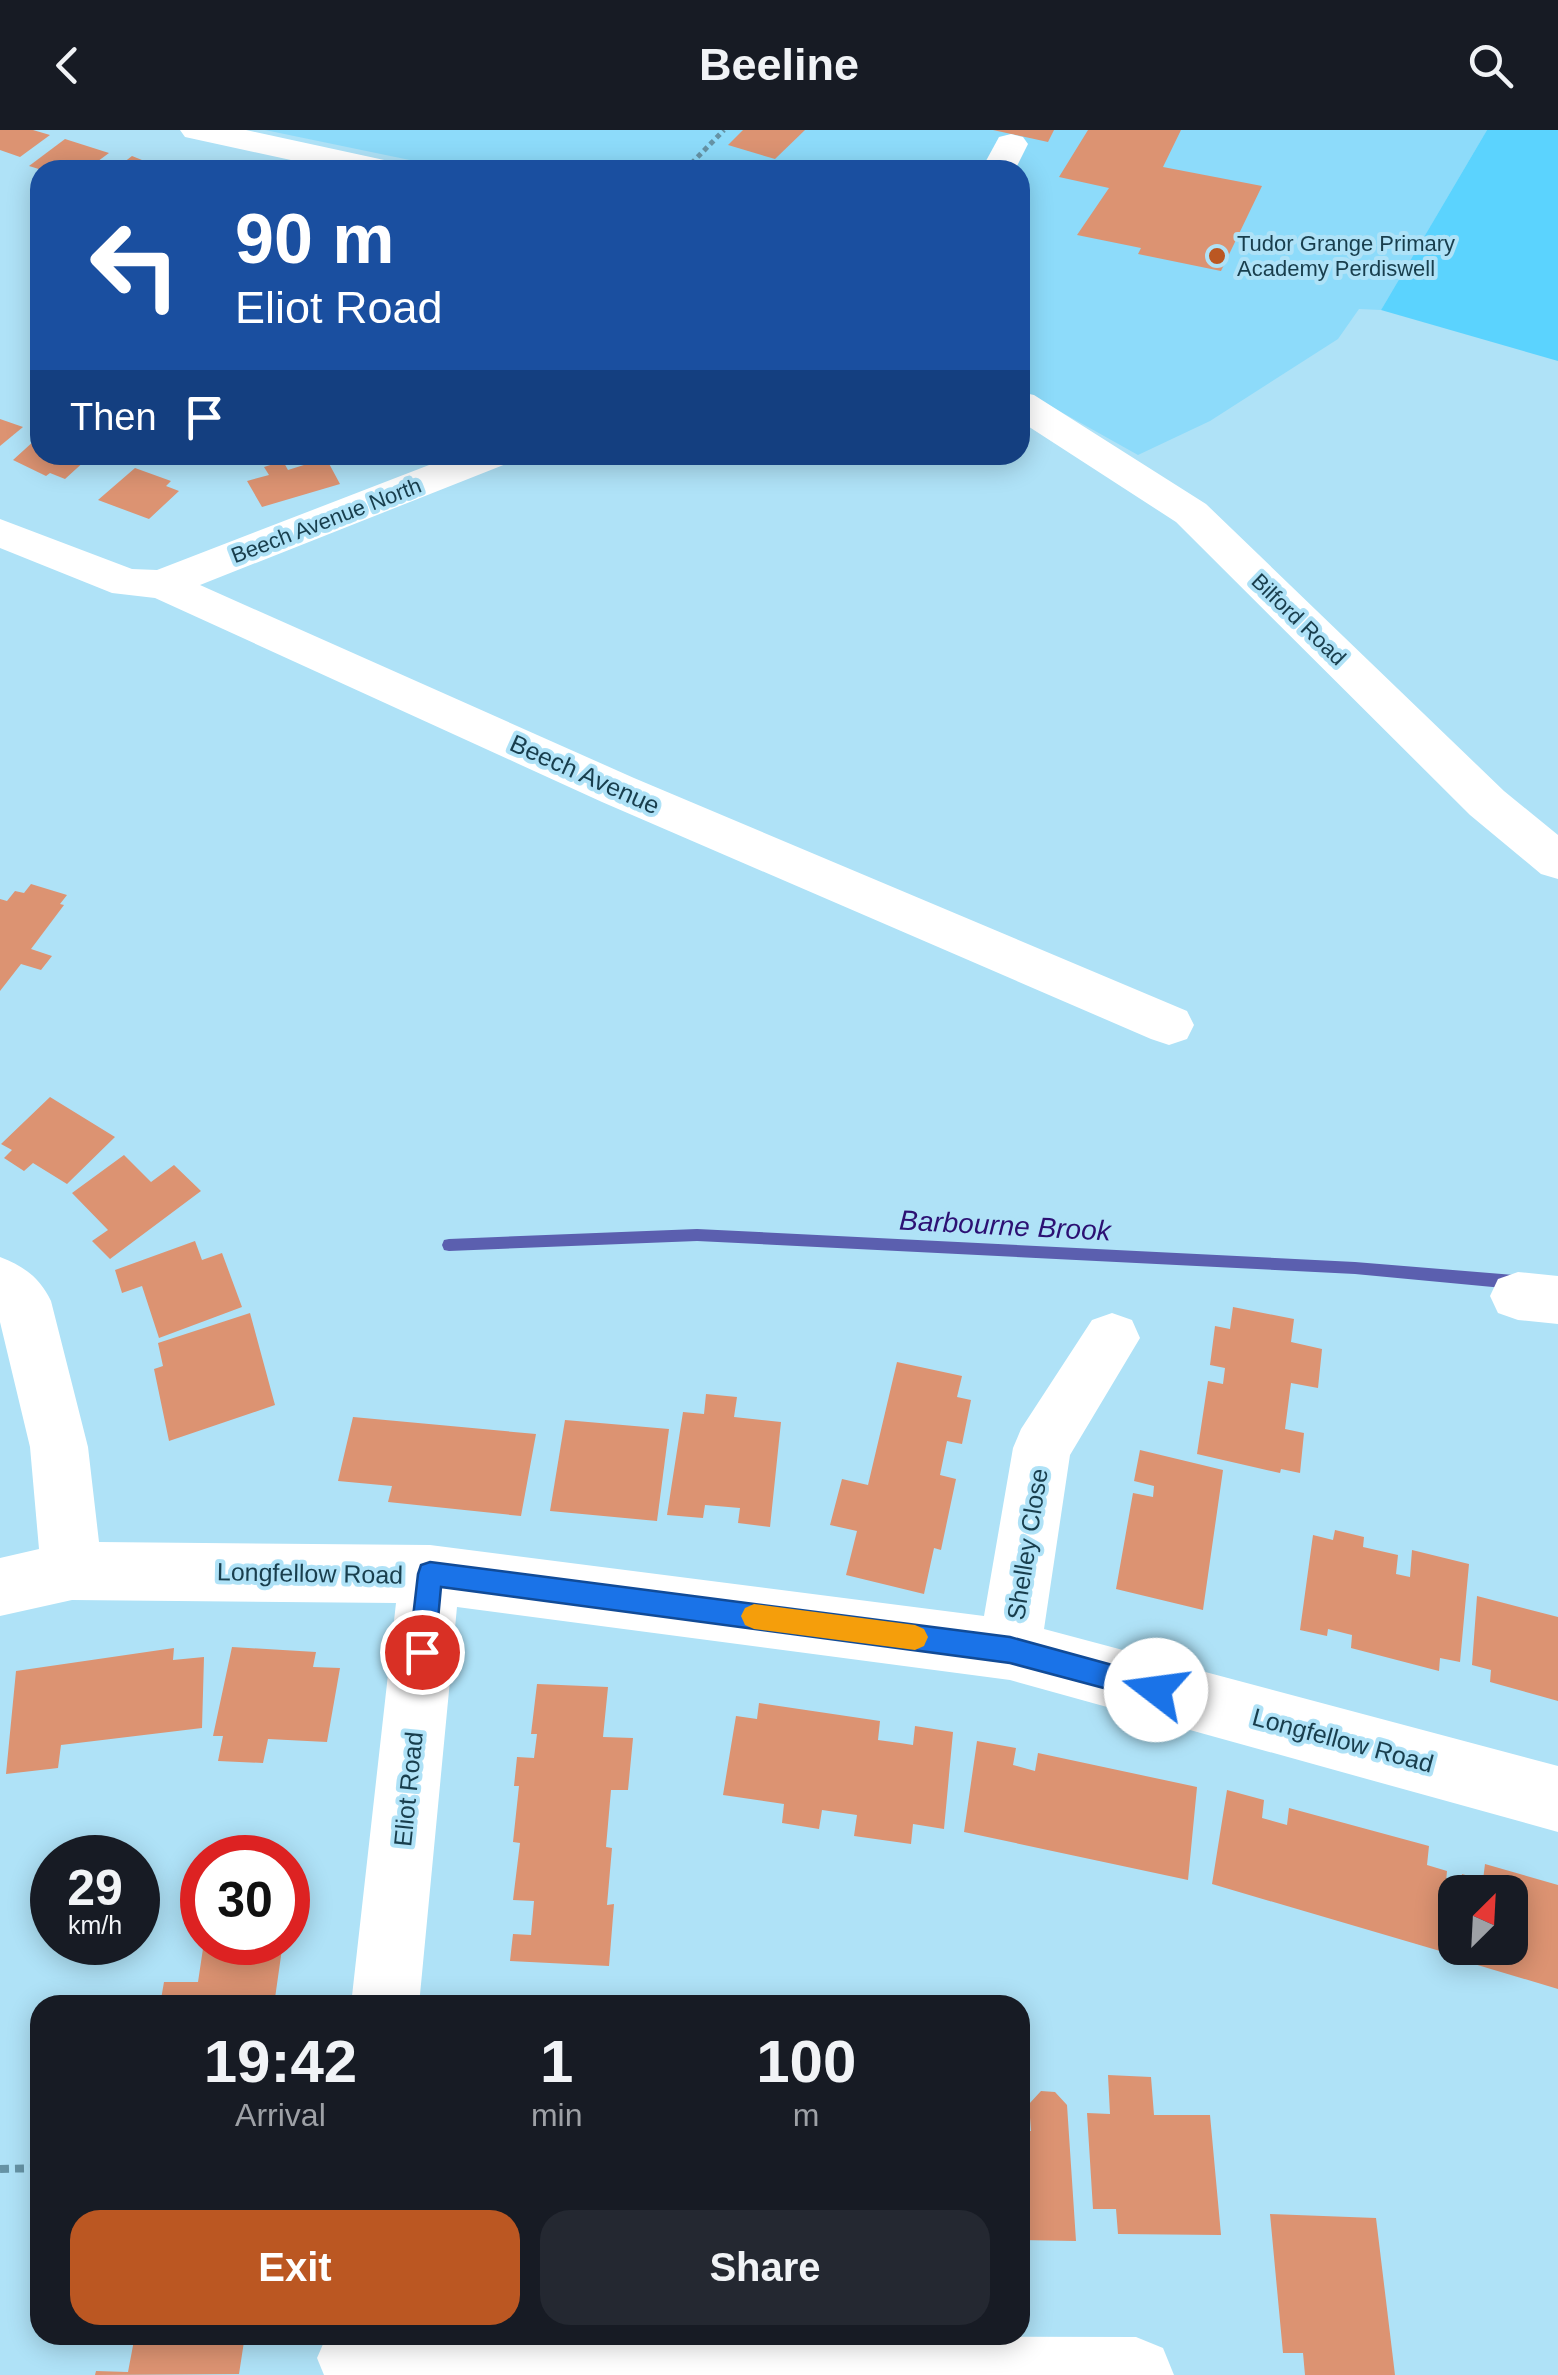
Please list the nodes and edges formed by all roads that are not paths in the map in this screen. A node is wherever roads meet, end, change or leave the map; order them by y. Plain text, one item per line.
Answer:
1 (197, 130) edge
2 (339, 160) edge
3 (1030, 410) edge
4 (466, 465) edge
5 (0, 533) edge
6 (161, 584) junction
7 (1558, 861) edge
8 (1169, 1025) dead end
9 (0, 1281) edge
10 (1112, 1338) dead end
11 (72, 1571) junction
12 (430, 1574) junction
13 (0, 1587) edge
14 (1010, 1650) junction
15 (1558, 1799) edge
16 (386, 1995) edge
17 (355, 2356) edge
18 (1136, 2374) edge

1 - 2 street
3 - 7 street, Bilford Road
4 - 6 street, Beech Avenue North
5 - 6 street, Beech Avenue
6 - 8 street, Beech Avenue
9 - 11 street
10 - 14 street, Shelley Close
11 - 12 street, Longfellow Road
11 - 13 street, Longfellow Road
12 - 14 street, Longfellow Road
12 - 16 street, Eliot Road
14 - 15 street, Longfellow Road
17 - 18 street

